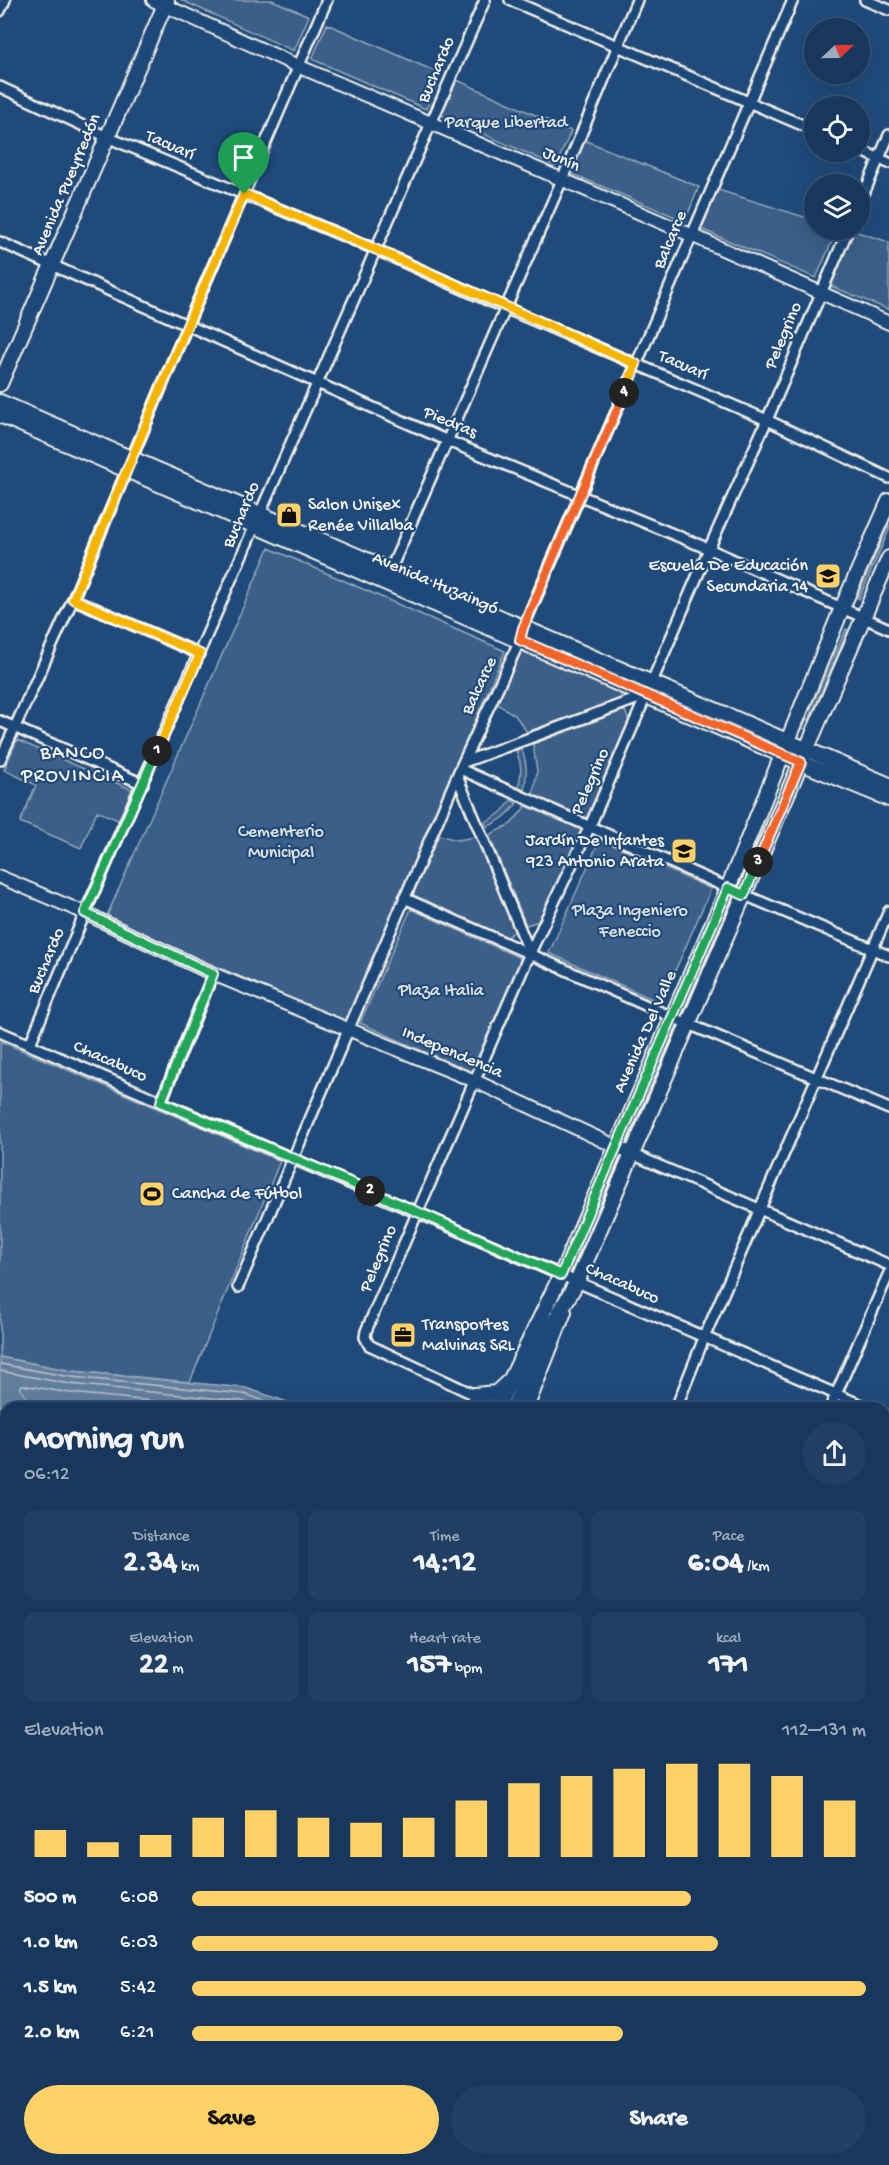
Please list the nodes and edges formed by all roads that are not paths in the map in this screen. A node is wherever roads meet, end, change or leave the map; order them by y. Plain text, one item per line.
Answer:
1 (5, 0) edge
2 (327, 0) edge
3 (485, 0) edge
4 (510, 0) edge
5 (637, 0) edge
6 (793, 0) edge
7 (865, 0) edge
8 (162, 2) edge
9 (889, 10) edge
10 (0, 11) edge
11 (617, 47) junction
12 (298, 66) junction
13 (0, 87) edge
14 (750, 102) junction
15 (432, 123) junction
16 (804, 126) edge
17 (889, 135) edge
18 (107, 137) junction
19 (870, 155) edge
20 (879, 159) junction
21 (889, 163) edge
22 (562, 180) junction
23 (870, 180) edge
24 (244, 194) junction
25 (691, 235) junction
26 (843, 240) edge
27 (0, 242) edge
28 (377, 250) junction
29 (52, 264) junction
30 (820, 292) junction
31 (505, 308) junction
32 (889, 323) edge
33 (187, 326) junction
34 (636, 364) junction
35 (318, 382) junction
36 (0, 384) edge
37 (0, 402) edge
38 (0, 415) edge
39 (767, 420) junction
40 (448, 441) junction
41 (129, 465) junction
42 (889, 478) edge
43 (580, 494) junction
44 (889, 501) edge
45 (258, 520) junction
46 (709, 549) junction
47 (889, 558) edge
48 (388, 577) junction
49 (73, 599) junction
50 (842, 608) junction
51 (863, 618) junction
52 (889, 629) edge
53 (521, 634) junction
54 (200, 654) junction
55 (649, 690) junction
56 (0, 722) edge
57 (14, 727) junction
58 (785, 749) junction
59 (804, 756) junction
60 (0, 760) edge
61 (460, 769) junction
62 (142, 784) junction
63 (889, 785) edge
64 (889, 799) edge
65 (590, 826) junction
66 (0, 877) edge
67 (728, 888) junction
68 (744, 895) junction
69 (404, 898) junction
70 (889, 911) edge
71 (85, 913) junction
72 (873, 949) junction
73 (530, 953) junction
74 (889, 956) edge
75 (213, 974) junction
76 (672, 1017) junction
77 (688, 1023) junction
78 (348, 1030) junction
79 (0, 1032) edge
80 (30, 1044) junction
81 (817, 1078) junction
82 (475, 1081) junction
83 (161, 1102) junction
84 (889, 1109) edge
85 (615, 1147) junction
86 (632, 1154) junction
87 (292, 1157) junction
88 (760, 1209) junction
89 (417, 1211) junction
90 (889, 1264) edge
91 (889, 1273) edge
92 (561, 1275) junction
93 (577, 1282) junction
94 (238, 1287) dead end
95 (704, 1338) junction
96 (512, 1379) junction
97 (836, 1395) junction
98 (477, 1402) edge
99 (500, 1402) edge
100 (516, 1402) edge
101 (529, 1402) edge
102 (678, 1402) edge
103 (833, 1402) edge
104 (853, 1402) edge

1 - 10 street
2 - 12 street
3 - 15 street, Buchardo
4 - 11 street
5 - 11 street
6 - 14 street, Balcarce
7 - 9 street
8 - 12 street, Junín
8 - 18 main road, Avenida Pueyrredón
11 - 14 street
11 - 22 street
12 - 15 street, Junín
12 - 24 street
13 - 18 street, Tacuarí
14 - 16 street
14 - 25 street, Balcarce
15 - 22 street, Junín
15 - 28 street, Buchardo
17 - 20 street
18 - 24 street, Tacuarí
18 - 29 main road, Avenida Pueyrredón
19 - 20 street
20 - 21 street
20 - 23 street
22 - 25 street, Junín
22 - 31 street
24 - 28 street, Tacuarí
24 - 33 street
25 - 30 street, Junín
25 - 34 street, Balcarce
26 - 30 street, Pelegrino
27 - 29 street, Piedras
28 - 31 street, Tacuarí
28 - 35 street, Buchardo
29 - 33 street, Piedras
29 - 36 main road, Avenida Pueyrredón
30 - 32 street, Junín
30 - 39 street, Pelegrino
31 - 34 street, Tacuarí
31 - 40 street
33 - 35 street, Piedras
33 - 41 street
34 - 39 street, Tacuarí
34 - 43 street, Balcarce
35 - 40 street, Piedras
35 - 45 street, Buchardo
37 - 41 main road, Avenida Ituzaingó
38 - 41 main road, Avenida Ituzaingó
39 - 42 street, Tacuarí
39 - 46 street, Pelegrino
40 - 43 street, Piedras
40 - 48 street
41 - 45 main road, Avenida Ituzaingó
41 - 49 street
43 - 46 street, Piedras
43 - 53 street, Balcarce
44 - 50 main road, Avenida Del Valle
45 - 48 main road, Avenida Ituzaingó
45 - 54 street, Buchardo
46 - 50 street, Piedras
46 - 55 street, Pelegrino
47 - 51 main road, Avenida Del Valle
48 - 53 main road, Avenida Ituzaingó
49 - 54 street
49 - 57 street
50 - 51 street, Piedras
50 - 58 main road, Avenida Del Valle
51 - 52 street, Piedras
51 - 59 main road, Avenida Del Valle
53 - 55 main road, Avenida Ituzaingó
53 - 61 street, Balcarce
54 - 62 street, Buchardo
55 - 58 main road, Avenida Ituzaingó
55 - 61 street
55 - 65 street, Pelegrino
56 - 57 street
57 - 60 street
57 - 62 street
58 - 59 main road, Avenida Ituzaingó
58 - 67 main road, Avenida Del Valle
59 - 63 main road, Avenida Ituzaingó
59 - 64 main road, Avenida Ituzaingó
59 - 68 main road, Avenida Del Valle
61 - 65 street
61 - 69 street, Balcarce
61 - 73 street
62 - 71 street, Buchardo
65 - 67 street
65 - 73 street, Pelegrino
66 - 71 street, Independencia
67 - 68 street
67 - 76 main road, Avenida Del Valle
68 - 72 street
68 - 77 main road, Avenida Del Valle
69 - 73 street
69 - 78 street, Balcarce
70 - 72 street
71 - 75 street, Independencia
71 - 80 street, Buchardo
72 - 74 street
72 - 81 street
73 - 76 street
73 - 82 street, Pelegrino
75 - 78 street, Independencia
75 - 83 street
76 - 77 street
76 - 85 main road, Avenida Del Valle
77 - 81 street
77 - 86 main road, Avenida Del Valle
78 - 82 street, Independencia
78 - 87 street, Balcarce
79 - 80 street, Chacabuco
80 - 83 street, Chacabuco
81 - 84 street
81 - 88 street
82 - 85 street, Independencia
82 - 89 street, Pelegrino
83 - 87 street, Chacabuco
85 - 86 street, Independencia
85 - 92 main road, Avenida Del Valle
86 - 88 street, Independencia
86 - 93 main road, Avenida Del Valle
87 - 89 street, Chacabuco
87 - 94 street, Balcarce
88 - 90 street, Independencia
88 - 95 street
89 - 92 street, Chacabuco
89 - 98 street, Pelegrino
91 - 97 street
92 - 93 street, Chacabuco
92 - 96 main road, Avenida Del Valle
93 - 95 street, Chacabuco
93 - 100 main road, Avenida Del Valle
93 - 101 street, Avenida Del Valle
95 - 97 street, Chacabuco
95 - 102 street
96 - 98 main road
96 - 99 main road, Avenida Del Valle
97 - 103 street
97 - 104 street, Chacabuco

